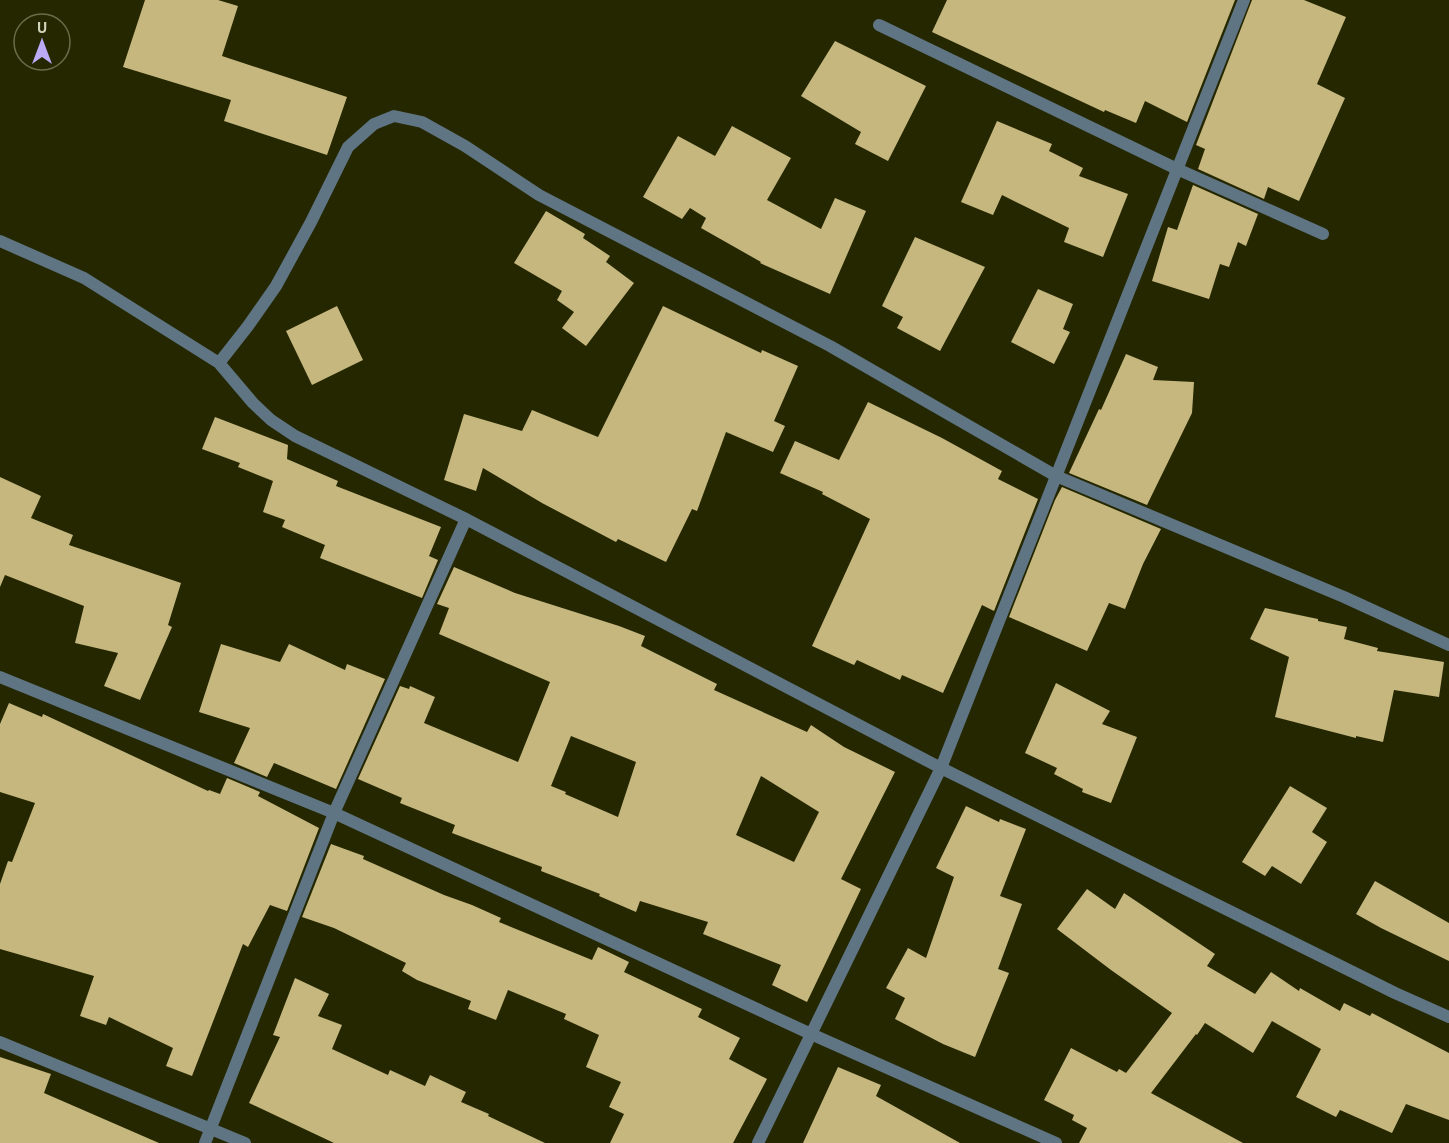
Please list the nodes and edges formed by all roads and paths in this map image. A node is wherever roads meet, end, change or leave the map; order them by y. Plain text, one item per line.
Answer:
1 (1244, 0) edge
2 (879, 26) dead end
3 (1177, 169) junction
4 (1323, 234) dead end
5 (0, 241) edge
6 (219, 363) junction
7 (1056, 476) junction
8 (466, 519) junction
9 (1449, 645) edge
10 (0, 677) edge
11 (941, 768) junction
12 (334, 813) junction
13 (1449, 1017) edge
14 (812, 1034) junction
15 (0, 1042) edge
16 (210, 1129) junction
17 (205, 1143) edge
18 (245, 1143) edge
19 (758, 1143) edge
20 (1056, 1143) edge

1 - 3 street
2 - 3 street
3 - 4 street
3 - 7 street
5 - 6 street
6 - 7 street
6 - 8 street
7 - 9 street
7 - 11 street
8 - 11 street
8 - 12 street
10 - 12 street
11 - 13 street
11 - 14 street
12 - 14 street
12 - 16 street
14 - 19 street
14 - 20 street
15 - 16 street
16 - 17 street
16 - 18 street

